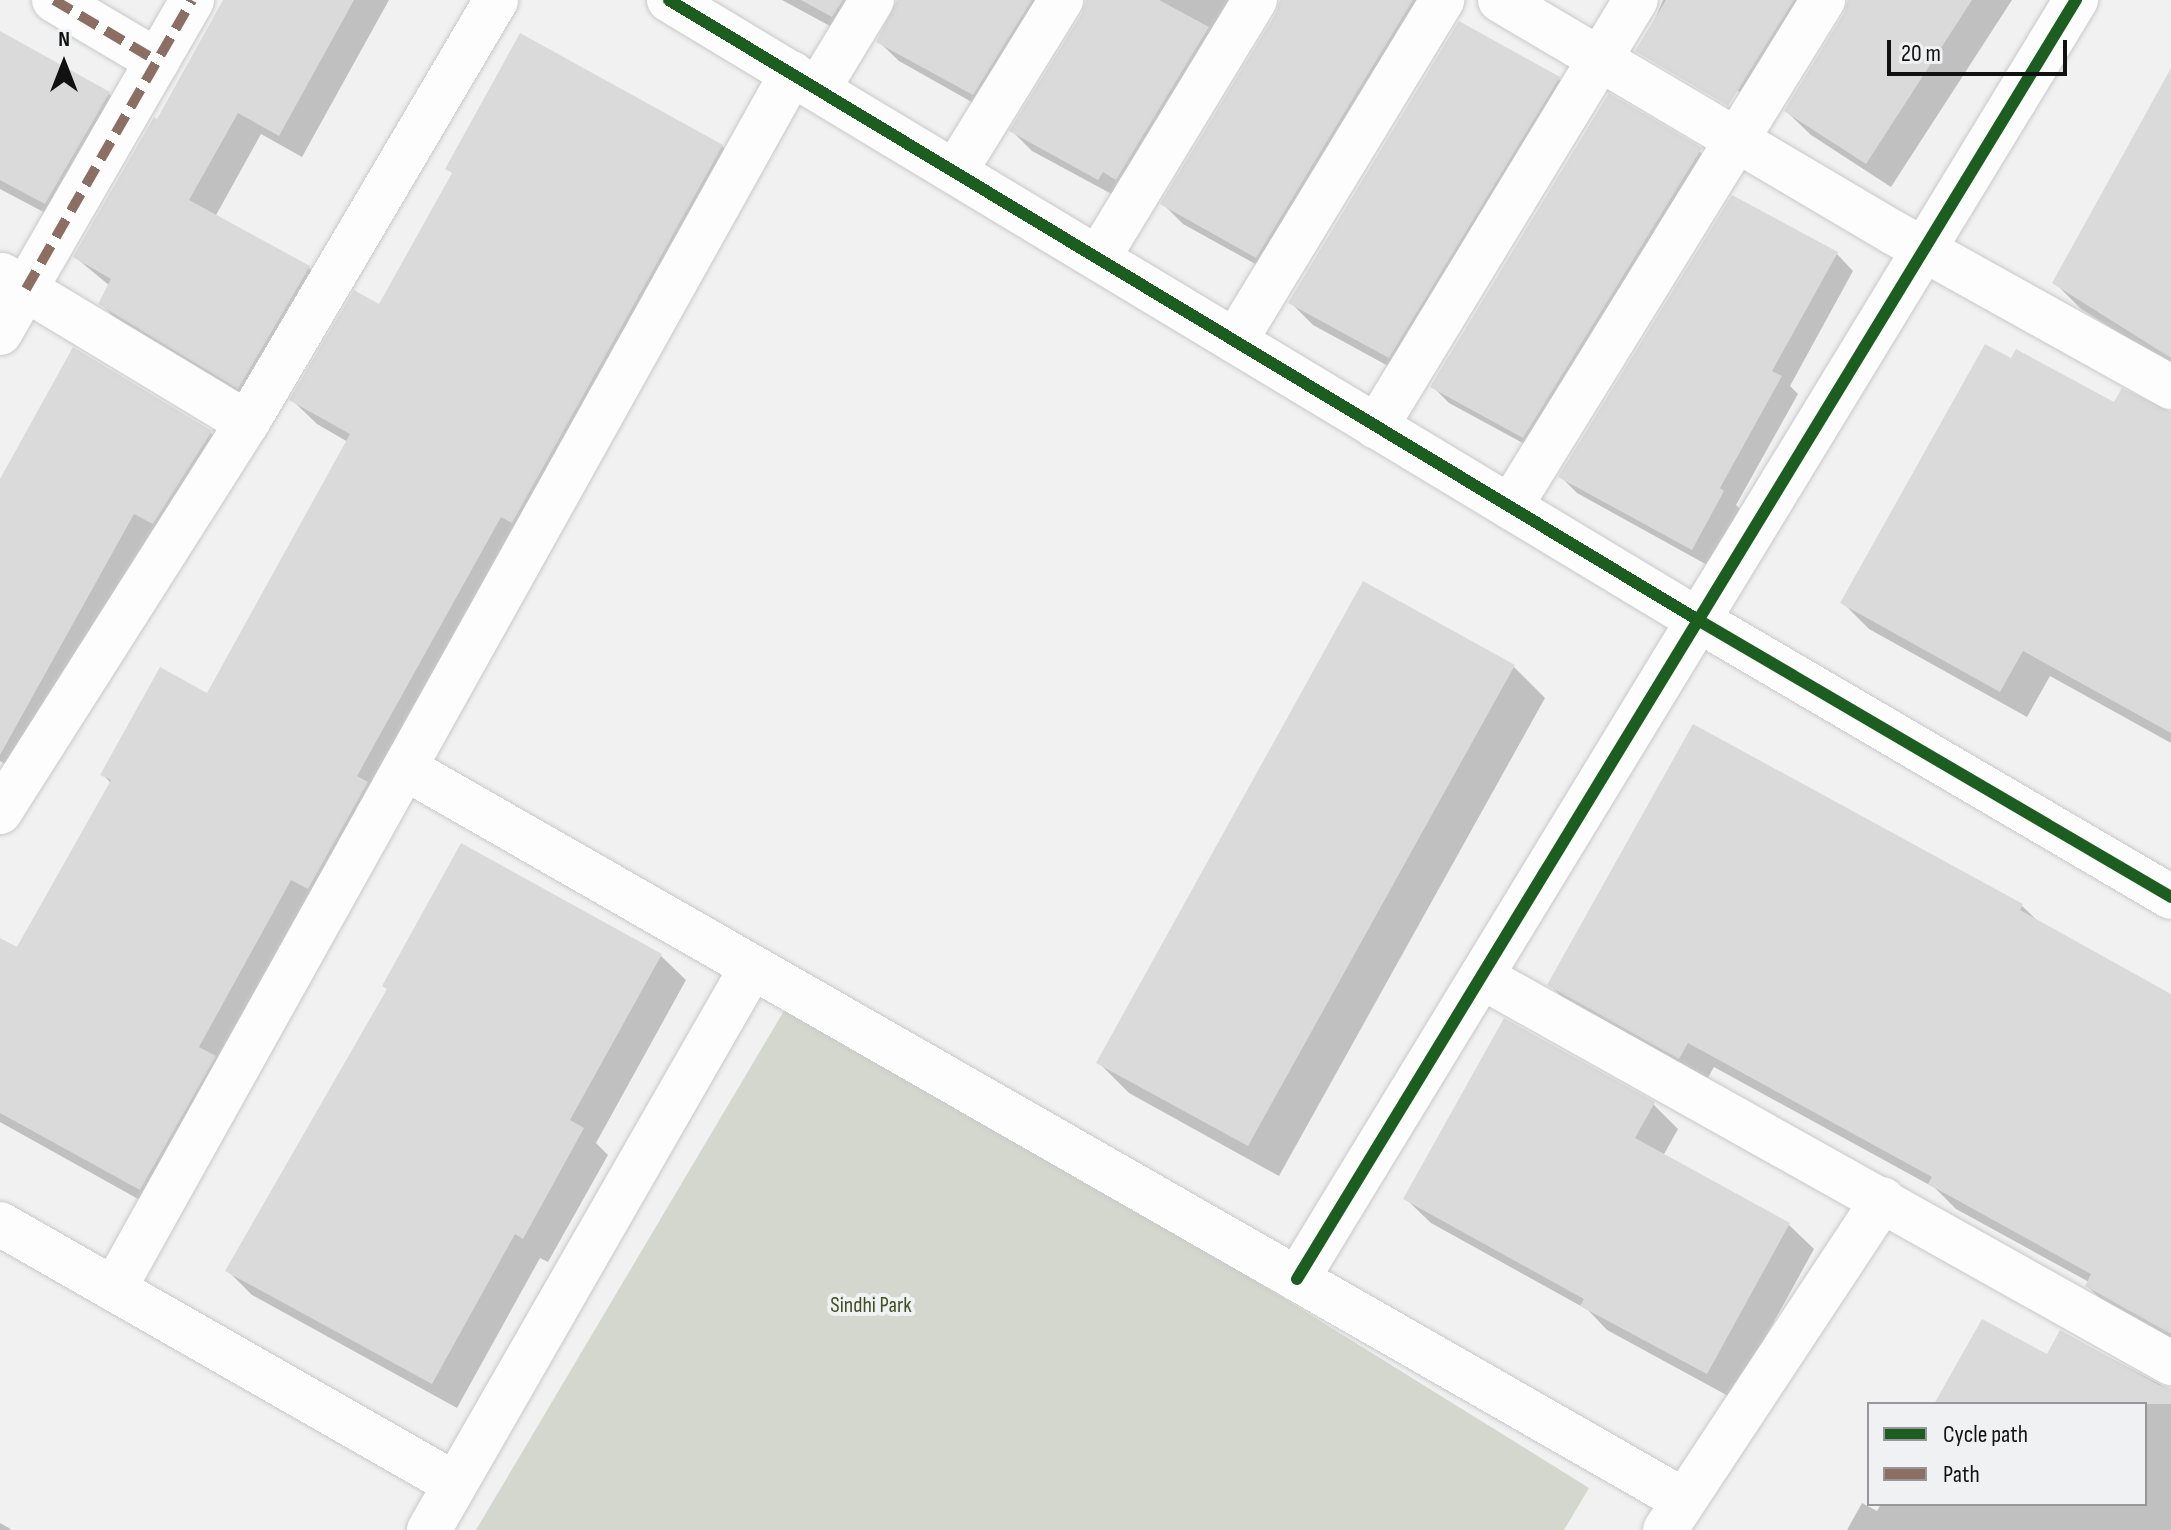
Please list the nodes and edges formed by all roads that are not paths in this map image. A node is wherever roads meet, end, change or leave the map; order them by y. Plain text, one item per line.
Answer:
1 (54, 0) edge
2 (192, 0) edge
3 (496, 0) edge
4 (872, 0) edge
5 (1061, 0) edge
6 (1255, 0) edge
7 (1442, 0) edge
8 (1500, 0) edge
9 (1636, 0) edge
10 (1823, 0) edge
11 (2076, 0) edge
12 (676, 2) edge
13 (1600, 59) junction
14 (157, 61) junction
15 (805, 81) junction
16 (1737, 140) junction
17 (956, 170) junction
18 (1922, 249) junction
19 (1098, 258) junction
20 (13, 281) edge
21 (0, 333) edge
22 (1235, 341) junction
23 (2171, 387) edge
24 (247, 423) junction
25 (1376, 427) junction
26 (1510, 507) junction
27 (1698, 620) junction
28 (405, 768) junction
29 (0, 812) edge
30 (2171, 897) edge
31 (752, 967) junction
32 (1482, 977) junction
33 (1883, 1199) junction
34 (0, 1224) edge
35 (1297, 1279) junction
36 (114, 1289) junction
37 (2171, 1363) edge
38 (455, 1484) junction
39 (1674, 1515) edge
40 (429, 1530) edge

1 - 14 street
2 - 14 street
3 - 24 street
4 - 15 street
5 - 17 street
6 - 19 street
7 - 22 street
8 - 13 street
9 - 13 street
10 - 16 street
11 - 18 street
12 - 15 street
13 - 16 street
13 - 25 street
14 - 20 street
15 - 17 street
15 - 28 street
16 - 18 street
16 - 26 street
17 - 19 street
18 - 23 street
18 - 27 street
19 - 22 street
20 - 21 street
20 - 24 street
22 - 25 street
24 - 29 street
25 - 26 street
26 - 27 street
27 - 30 street
27 - 32 street
28 - 31 street
28 - 36 street
31 - 35 street
31 - 38 street
32 - 33 street
32 - 35 street
33 - 37 street
33 - 39 street
34 - 36 street
35 - 39 street
36 - 38 street
38 - 40 street

